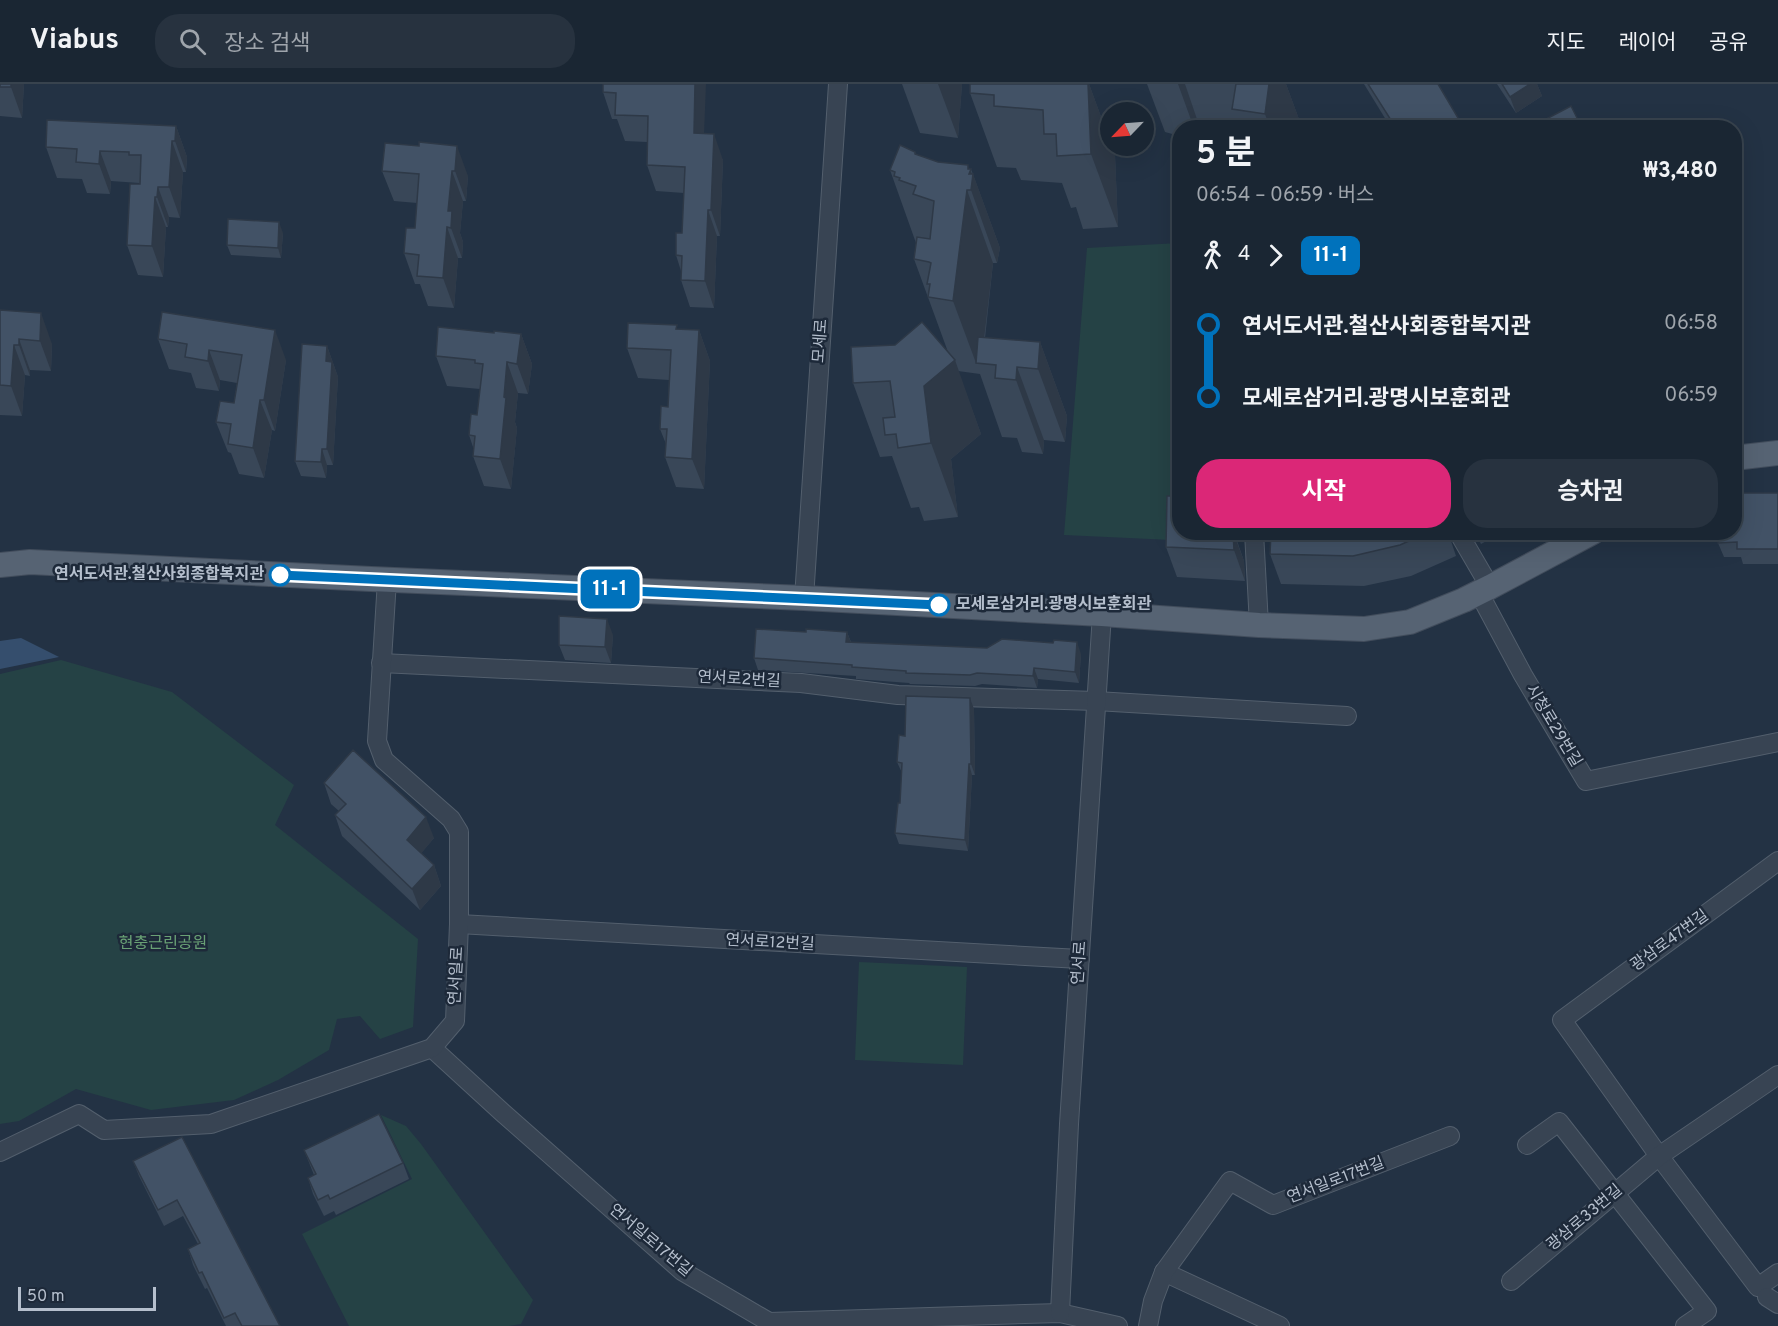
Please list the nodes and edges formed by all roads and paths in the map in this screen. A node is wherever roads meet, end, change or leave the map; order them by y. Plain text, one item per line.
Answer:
1 (837, 84) edge
2 (1778, 453) edge
3 (1742, 457) edge
4 (1254, 540) edge
5 (1462, 540) edge
6 (1578, 540) edge
7 (0, 565) edge
8 (387, 580) junction
9 (1485, 590) junction
10 (804, 598) junction
11 (1102, 614) junction
12 (1259, 625) junction
13 (381, 663) junction
14 (1096, 701) junction
15 (1347, 716) dead end
16 (1778, 742) edge
17 (1778, 861) edge
18 (459, 924) junction
19 (1080, 959) junction
20 (432, 1048) junction
21 (1778, 1075) edge
22 (1450, 1136) dead end
23 (1527, 1145) dead end
24 (0, 1152) edge
25 (1659, 1156) junction
26 (1615, 1193) junction
27 (1164, 1272) junction
28 (1778, 1273) edge
29 (1511, 1281) dead end
30 (1768, 1296) edge
31 (1060, 1313) junction
32 (1118, 1326) edge
33 (1148, 1326) edge
34 (1280, 1326) edge
35 (1685, 1326) edge

1 - 10 street, 모세로
2 - 3 main road
4 - 12 street
5 - 9 street
6 - 9 main road
7 - 8 main road
8 - 10 main road
8 - 13 street, 연서일로
9 - 12 main road
9 - 16 street, 시청로29번길
10 - 11 main road
11 - 12 main road
11 - 14 street, 연서로
13 - 14 street, 연서로2번길
13 - 18 street, 연서일로
14 - 15 street
14 - 19 street, 연서로
17 - 25 street, 광삼로47번길
18 - 19 street, 연서로12번길
18 - 20 street, 연서일로
19 - 31 street, 연서로
20 - 24 street
20 - 31 street, 연서일로17번길
21 - 25 street, 광삼로33번길
22 - 27 street, 연서일로17번길
23 - 26 street
25 - 26 street, 광삼로33번길
25 - 30 street
26 - 29 street, 광삼로33번길
26 - 35 street
27 - 33 street
27 - 34 street
28 - 30 street
31 - 32 street, 연서일로17번길

